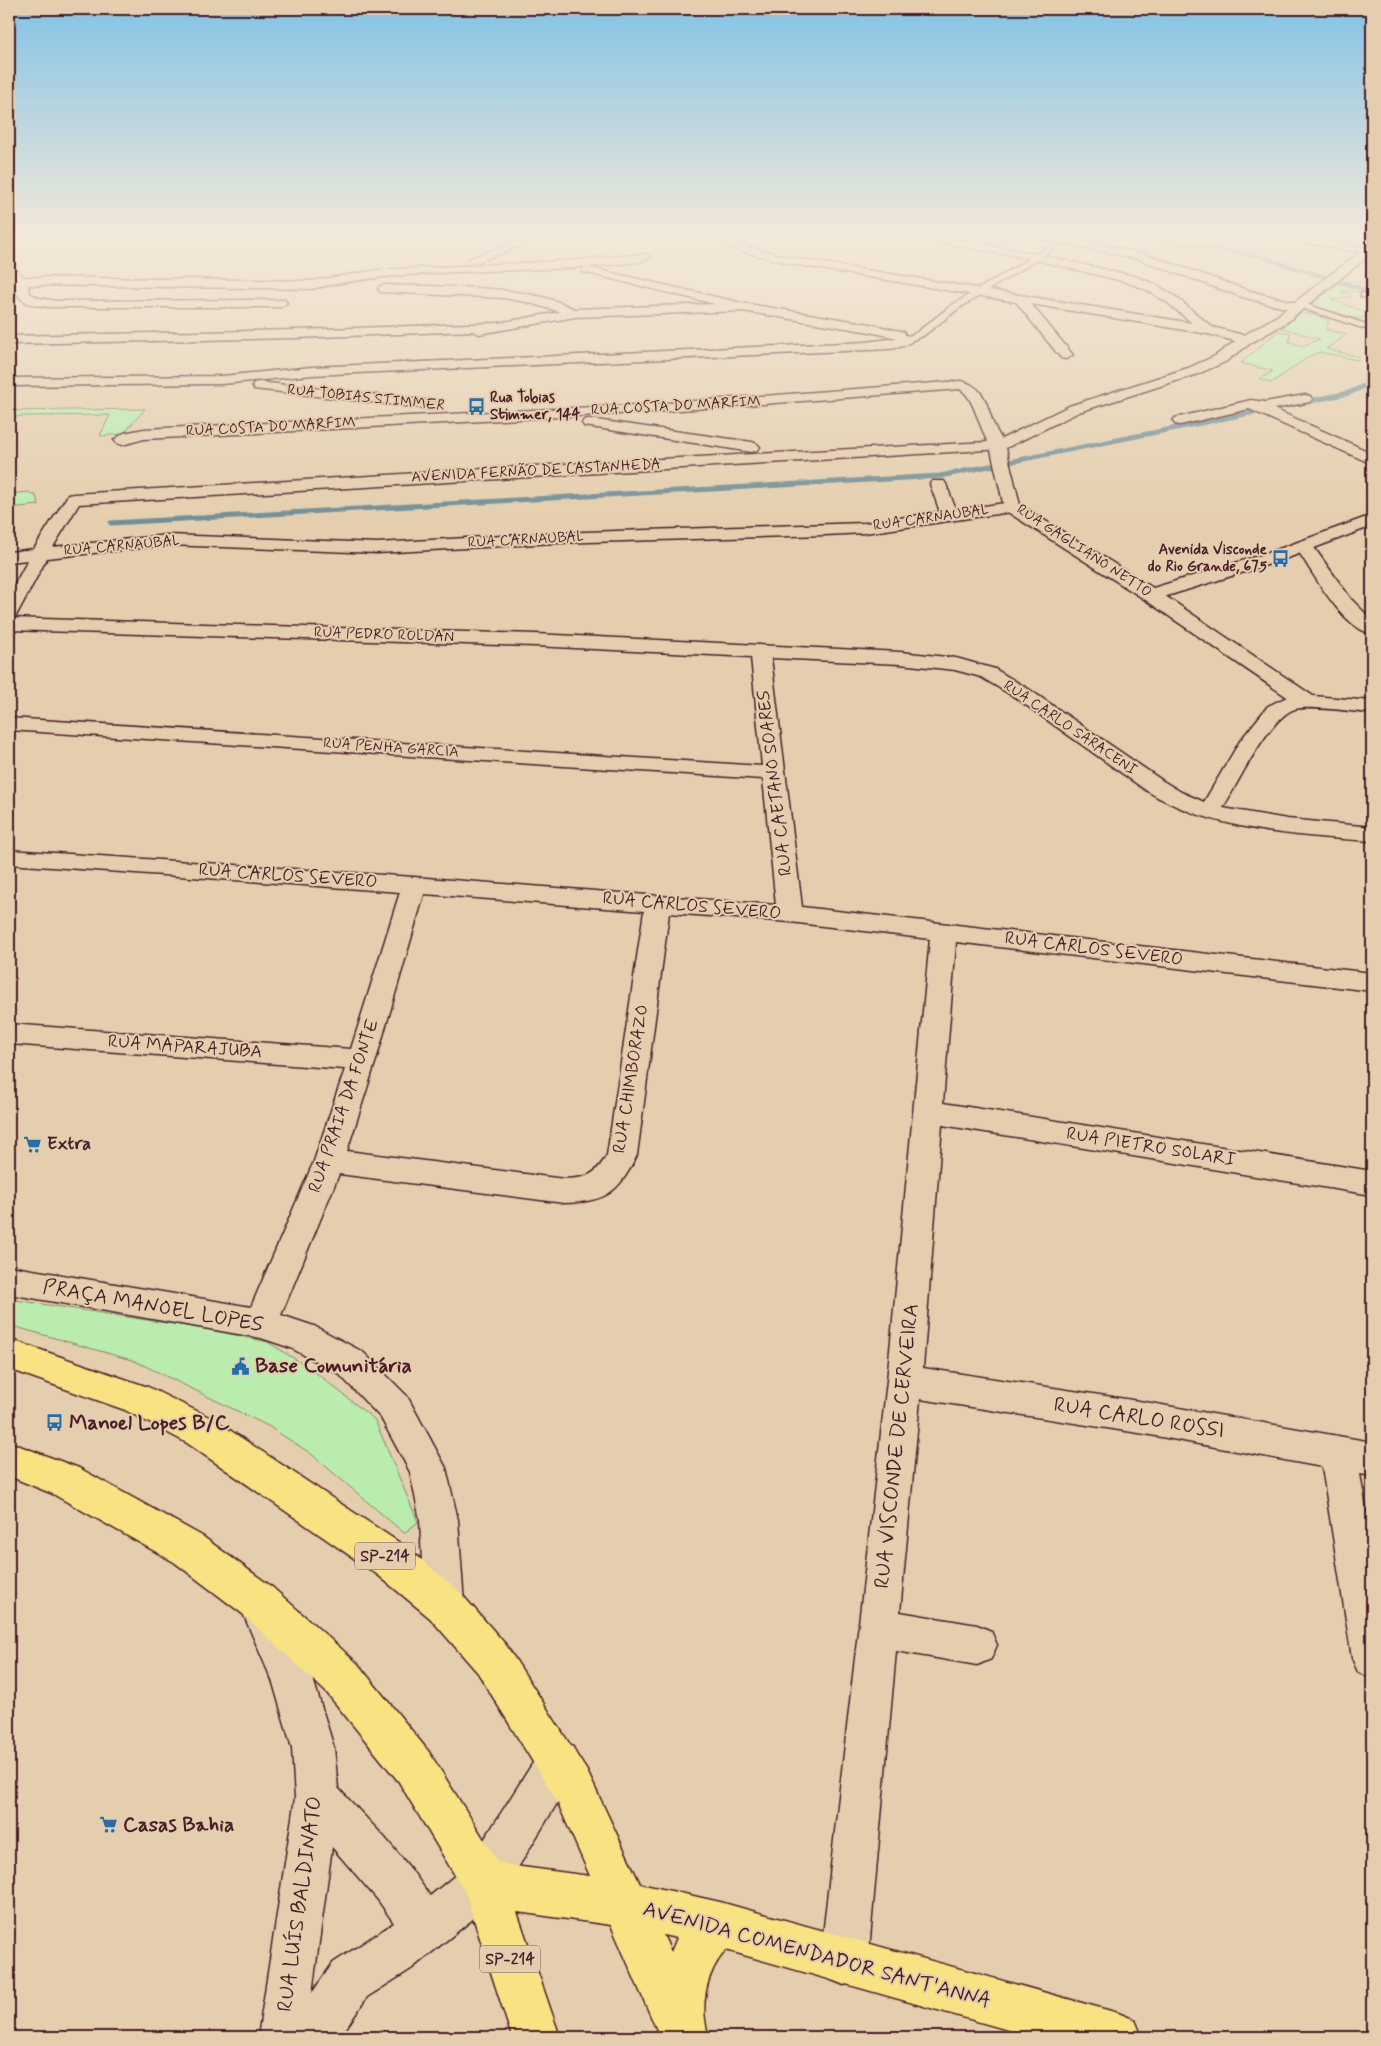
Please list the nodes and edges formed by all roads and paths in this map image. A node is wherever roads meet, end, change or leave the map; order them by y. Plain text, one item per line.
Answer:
1 (385, 330) edge
2 (477, 330) edge
3 (881, 330) edge
4 (924, 330) edge
5 (1046, 330) edge
6 (1211, 330) edge
7 (1262, 330) edge
8 (907, 339) junction
9 (9, 340) edge
10 (1246, 340) junction
11 (432, 341) dead end
12 (378, 354) dead end
13 (1066, 355) dead end
14 (312, 371) junction
15 (222, 380) junction
16 (9, 382) edge
17 (961, 385) joint
18 (1305, 399) dead end
19 (1251, 404) junction
20 (534, 414) junction
21 (1180, 421) dead end
22 (122, 440) dead end
23 (998, 446) junction
24 (808, 456) junction
25 (1372, 459) edge
26 (938, 484) dead end
27 (1012, 507) junction
28 (950, 516) junction
29 (1372, 520) edge
30 (1304, 546) junction
31 (40, 554) junction
32 (9, 557) edge
33 (1151, 595) junction
34 (9, 612) edge
35 (9, 624) edge
36 (1372, 628) edge
37 (760, 651) junction
38 (1308, 702) junction
39 (1372, 708) edge
40 (9, 724) edge
41 (773, 773) junction
42 (1209, 812) junction
43 (1372, 834) edge
44 (9, 857) edge
45 (414, 885) junction
46 (658, 903) junction
47 (790, 914) junction
48 (944, 931) junction
49 (1372, 982) edge
50 (9, 1034) edge
51 (362, 1060) junction
52 (929, 1112) junction
53 (329, 1161) junction
54 (1372, 1183) edge
55 (9, 1280) edge
56 (261, 1323) junction
57 (9, 1354) edge
58 (904, 1382) junction
59 (1355, 1456) edge
60 (9, 1459) edge
61 (258, 1601) junction
62 (444, 1604) junction
63 (878, 1628) junction
64 (977, 1645) dead end
65 (1372, 1658) edge
66 (558, 1762) junction
67 (317, 1798) junction
68 (484, 1881) junction
69 (626, 1904) junction
70 (720, 1925) junction
71 (425, 1929) junction
72 (844, 1961) junction
73 (683, 2032) edge
74 (282, 2037) edge
75 (311, 2037) edge
76 (536, 2037) edge
77 (1118, 2037) edge

1 - 9 street
2 - 11 street
3 - 8 street
4 - 8 lane
5 - 13 street
6 - 10 street
7 - 10 street
8 - 14 street
10 - 23 street
12 - 14 street
14 - 15 street
15 - 16 street
15 - 20 street, RUA TOBIAS STIMMER
17 - 20 street, RUA COSTA DO MARFIM
17 - 23 street, RUA GAGLIANO NETTO
18 - 19 street
19 - 21 street
19 - 25 street
20 - 22 street, RUA COSTA DO MARFIM
20 - 24 street, RUA TOBIAS STIMMER
23 - 24 street, AVENIDA FERNÃO DE CASTANHEDA
23 - 27 street, RUA GAGLIANO NETTO
24 - 31 street, AVENIDA FERNÃO DE CASTANHEDA
26 - 28 street
27 - 28 street, RUA CARNAUBAL
27 - 33 street, RUA GAGLIANO NETTO
28 - 31 street, RUA CARNAUBAL
29 - 30 street
30 - 33 street
30 - 36 street
31 - 32 street, RUA CARNAUBAL
31 - 34 street
33 - 38 street, RUA GAGLIANO NETTO
35 - 37 street, RUA PEDRO ROLDAN
37 - 41 street, RUA CAETANO SOARES
37 - 42 street, RUA CARLO SARACENI
38 - 39 street
38 - 42 street
40 - 41 street, RUA PENHA GARCIA
41 - 47 street, RUA CAETANO SOARES
42 - 43 street, RUA CARLO SARACENI
44 - 45 street, RUA CARLOS SEVERO
45 - 46 street, RUA CARLOS SEVERO
45 - 51 street, RUA PRAIA DA FONTE
46 - 47 street, RUA CARLOS SEVERO
46 - 53 street, RUA CHIMBORAZO
47 - 48 street, RUA CARLOS SEVERO
48 - 49 street, RUA CARLOS SEVERO
48 - 52 street, RUA VISCONDE DE CERVEIRA
50 - 51 street, RUA MAPARAJUBA
51 - 53 street, RUA PRAIA DA FONTE
52 - 54 street, RUA PIETRO SOLARI
52 - 58 street, RUA VISCONDE DE CERVEIRA
53 - 56 street, RUA PRAIA DA FONTE
55 - 56 street, PRAÇA MANOEL LOPES
56 - 62 street, PRAÇA MANOEL LOPES
57 - 62 main road, SP-214
58 - 59 street, RUA CARLO ROSSI
58 - 63 street, RUA VISCONDE DE CERVEIRA
59 - 65 street
60 - 61 main road, SP-214
61 - 67 street, RUA LUÍS BALDINATO
61 - 68 main road, SP-214
62 - 66 main road, SP-214
63 - 64 street
63 - 72 street, RUA VISCONDE DE CERVEIRA
66 - 68 street, RUA LUÍS BALDINATO
66 - 69 main road, SP-214
67 - 71 street
67 - 74 street, RUA LUÍS BALDINATO
68 - 69 main road, AVENIDA COMENDADOR SANT'ANNA
68 - 71 street, RUA LUÍS BALDINATO
68 - 76 main road, SP-214
69 - 70 main road, AVENIDA COMENDADOR SANT'ANNA
69 - 73 main road, SP-214
70 - 72 main road, AVENIDA COMENDADOR SANT'ANNA
70 - 73 main road
71 - 75 street, RUA LUÍS BALDINATO
72 - 77 main road, AVENIDA COMENDADOR SANT'ANNA

